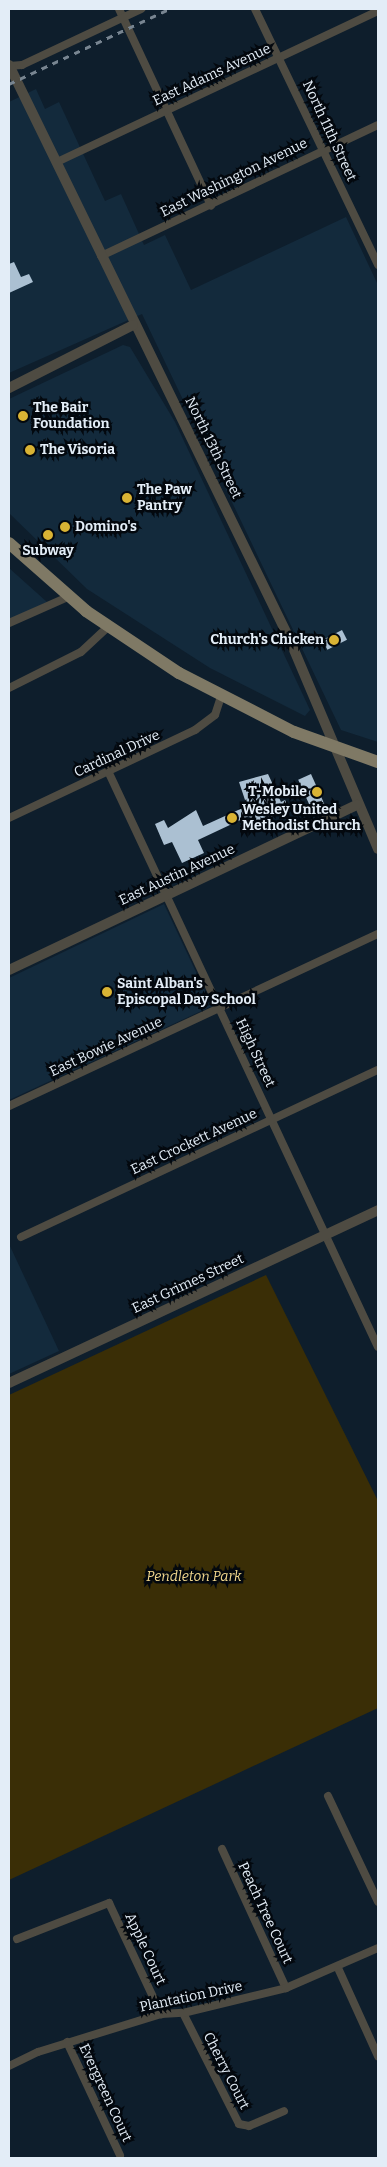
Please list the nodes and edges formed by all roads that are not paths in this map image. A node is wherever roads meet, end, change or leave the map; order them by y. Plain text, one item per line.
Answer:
1 (119, 9) edge
2 (141, 9) edge
3 (256, 9) edge
4 (378, 11) edge
5 (123, 17) junction
6 (280, 57) junction
7 (9, 66) edge
8 (167, 109) junction
9 (378, 125) edge
10 (324, 150) junction
11 (57, 162) junction
12 (211, 205) junction
13 (101, 256) junction
14 (378, 265) edge
15 (133, 326) junction
16 (9, 388) edge
17 (9, 543) edge
18 (68, 597) junction
19 (9, 623) edge
20 (108, 627) junction
21 (9, 688) edge
22 (221, 697) junction
23 (334, 749) junction
24 (378, 762) edge
25 (108, 771) junction
26 (358, 805) junction
27 (9, 818) edge
28 (378, 849) edge
29 (167, 895) junction
30 (378, 934) edge
31 (9, 970) edge
32 (219, 1008) junction
33 (378, 1070) edge
34 (9, 1106) edge
35 (272, 1120) junction
36 (378, 1210) edge
37 (326, 1234) junction
38 (21, 1237) dead end
39 (378, 1347) edge
40 (9, 1383) edge
41 (328, 1796) dead end
42 (222, 1849) dead end
43 (378, 1902) edge
44 (17, 1939) dead end
45 (378, 1948) edge
46 (338, 1968) junction
47 (286, 1988) junction
48 (161, 2014) junction
49 (183, 2014) junction
50 (67, 2042) junction
51 (378, 2056) edge
52 (9, 2066) edge
53 (284, 2111) dead end
54 (120, 2155) dead end

1 - 5 street
2 - 5 street
3 - 6 street, North 11th Street
4 - 6 street, East Adams Avenue
5 - 7 street
5 - 8 street
6 - 8 street, East Adams Avenue
6 - 10 street, North 11th Street
7 - 11 street, North 13th Street
8 - 11 street, East Adams Avenue
8 - 12 street
9 - 10 street, East Washington Avenue
10 - 12 street, East Washington Avenue
10 - 14 street, North 11th Street
11 - 13 street, North 13th Street
12 - 13 street, East Washington Avenue
13 - 15 street, North 13th Street
15 - 16 street
15 - 23 street, North 13th Street
17 - 18 main road
18 - 19 street
18 - 20 main road
20 - 21 street
20 - 22 main road
22 - 23 main road
22 - 25 street, Cardinal Drive
23 - 24 main road
23 - 26 street, North 13th Street
25 - 27 street, Cardinal Drive
25 - 29 street, High Street
26 - 28 street, North 13th Street
26 - 29 street, East Austin Avenue
29 - 31 street, East Austin Avenue
29 - 32 street, High Street
30 - 32 street, East Bowie Avenue
32 - 34 street, East Bowie Avenue
32 - 35 street, High Street
33 - 35 street, East Crockett Avenue
35 - 37 street, High Street
35 - 38 street, East Crockett Avenue
36 - 37 street, East Grimes Street
37 - 39 street, High Street
37 - 40 street, East Grimes Street
41 - 43 street
42 - 47 street, Peach Tree Court
44 - 48 street, Apple Court
45 - 46 street, Plantation Drive
46 - 47 street, Plantation Drive
46 - 51 street
47 - 49 street, Plantation Drive
48 - 49 street, Plantation Drive
48 - 50 street, Plantation Drive
49 - 53 street, Cherry Court
50 - 52 street, Plantation Drive
50 - 54 street, Evergreen Court

